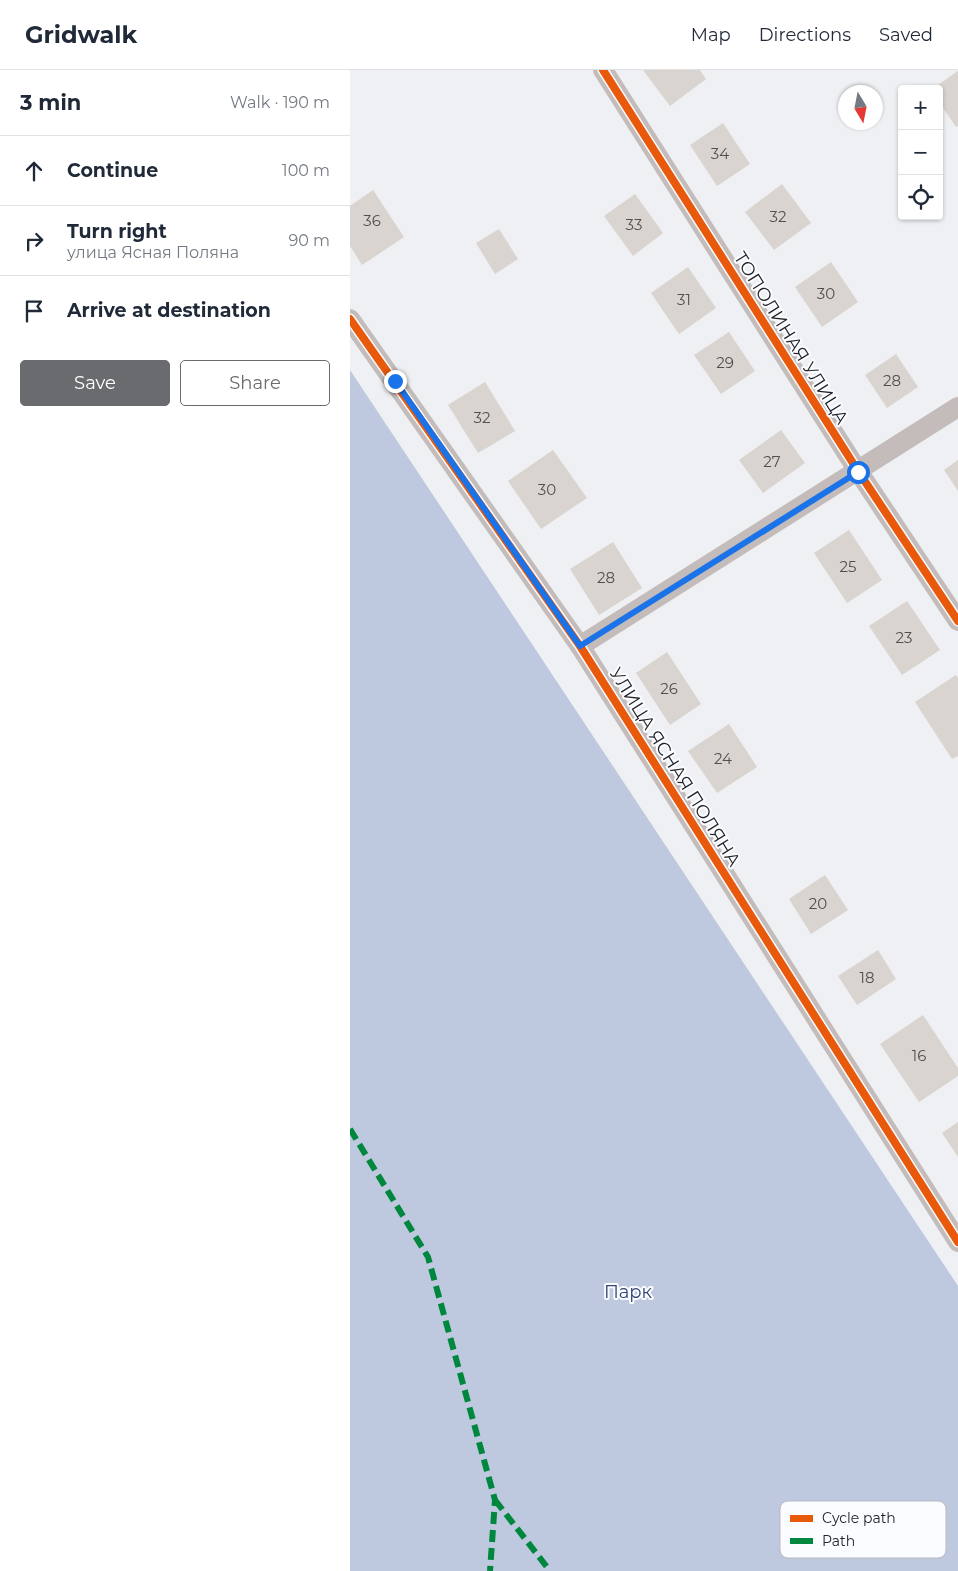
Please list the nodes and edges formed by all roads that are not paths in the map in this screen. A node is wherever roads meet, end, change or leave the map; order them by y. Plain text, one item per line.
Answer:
1 (603, 70) edge
2 (350, 319) edge
3 (958, 407) edge
4 (858, 472) junction
5 (958, 621) edge
6 (580, 646) junction
7 (958, 1242) edge

1 - 4 street, ТОПОЛИНАЯ УЛИЦА
2 - 6 street, УЛИЦА ЯСНАЯ ПОЛЯНА
3 - 4 street
4 - 5 street, ТОПОЛИНАЯ УЛИЦА
4 - 6 street
6 - 7 street, УЛИЦА ЯСНАЯ ПОЛЯНА

